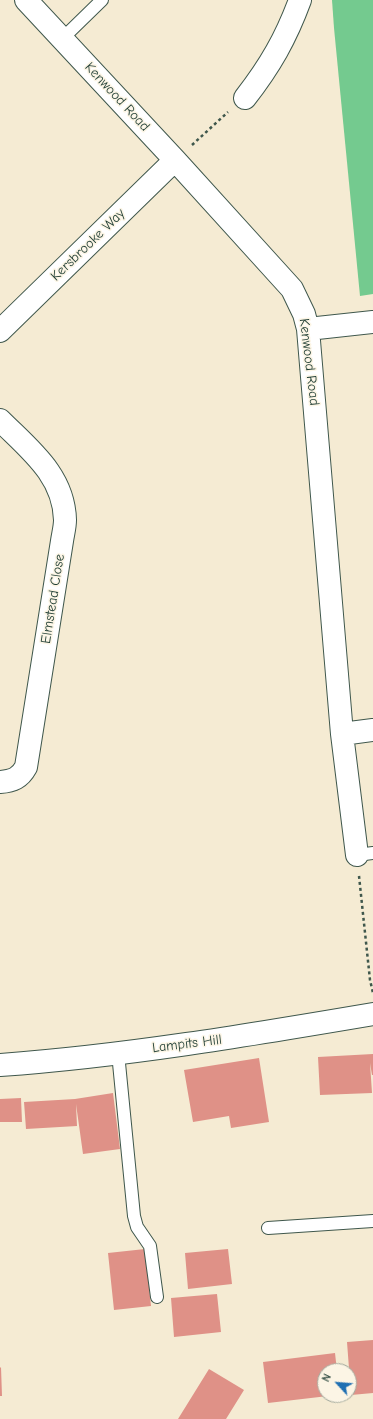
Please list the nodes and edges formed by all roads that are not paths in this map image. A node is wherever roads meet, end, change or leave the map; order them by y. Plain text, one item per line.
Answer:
1 (26, 0) edge
2 (102, 0) edge
3 (300, 0) edge
4 (62, 39) junction
5 (245, 98) road end
6 (175, 160) junction
7 (373, 322) edge
8 (308, 329) junction
9 (0, 331) edge
10 (0, 420) edge
11 (373, 730) edge
12 (342, 734) junction
13 (0, 782) edge
14 (365, 854) edge
15 (373, 1014) edge
16 (118, 1053) junction
17 (0, 1065) edge
18 (373, 1221) edge
19 (268, 1228) dead end
20 (157, 1297) dead end

1 - 4 street, Kenwood Road
2 - 4 lane
3 - 5 street
4 - 6 street, Kenwood Road
6 - 8 street, Kenwood Road
6 - 9 street, Kersbrooke Way
7 - 8 street
8 - 12 street, Kenwood Road
10 - 13 street, Elmstead Close
11 - 12 street
12 - 14 street, Kenwood Road
15 - 16 street, Lampits Hill
16 - 17 street, Lampits Hill
16 - 20 lane
18 - 19 lane

